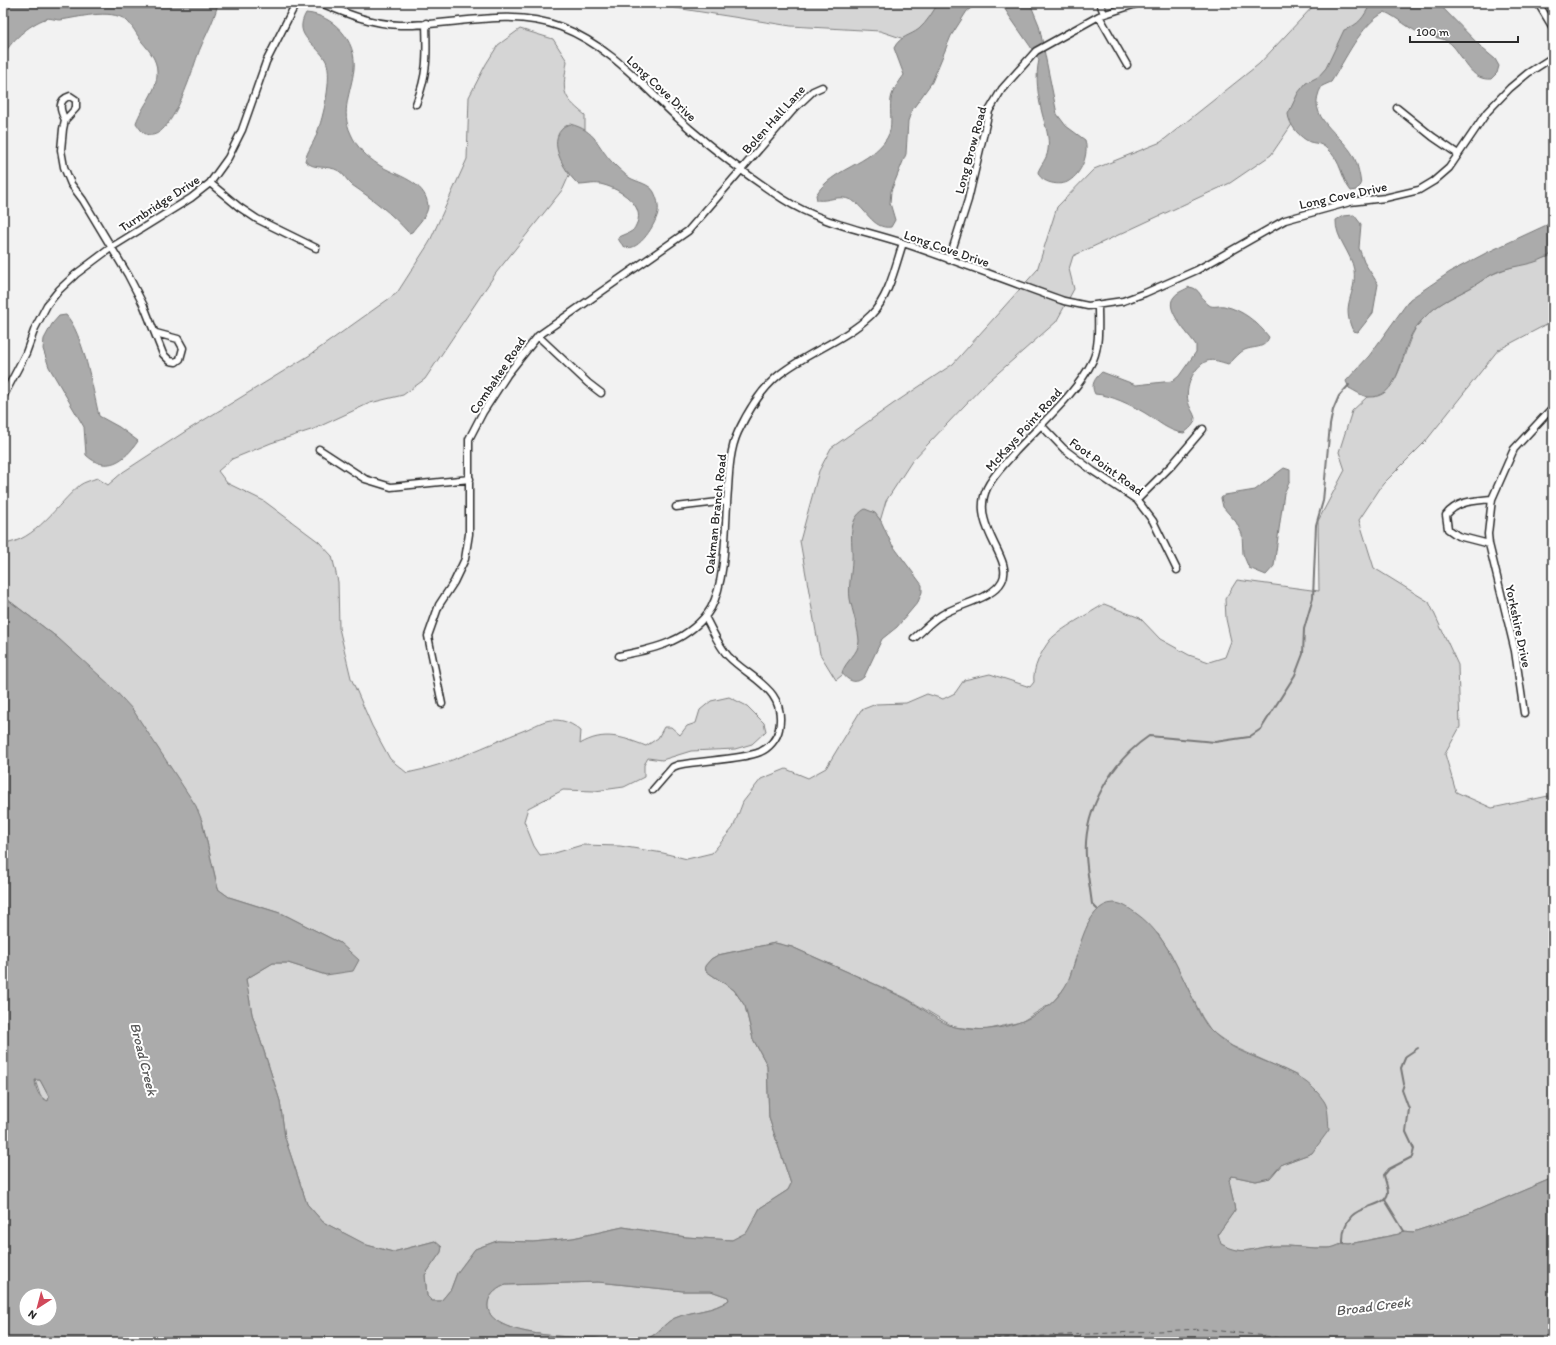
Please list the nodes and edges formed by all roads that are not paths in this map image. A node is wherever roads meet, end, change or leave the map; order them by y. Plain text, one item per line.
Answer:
1 (296, 3) edge
2 (321, 3) edge
3 (1100, 3) edge
4 (1139, 3) edge
5 (1538, 3) edge
6 (1102, 15) junction
7 (426, 23) junction
8 (1553, 28) edge
9 (1553, 57) edge
10 (1127, 65) dead end
11 (822, 87) dead end
12 (416, 104) dead end
13 (1397, 108) dead end
14 (65, 120) dead end
15 (1458, 154) junction
16 (743, 170) junction
17 (210, 183) junction
18 (903, 243) junction
19 (112, 247) junction
20 (316, 248) dead end
21 (949, 260) junction
22 (1098, 306) junction
23 (156, 333) junction
24 (538, 336) junction
25 (601, 393) dead end
26 (3, 398) edge
27 (3, 404) edge
28 (1553, 407) edge
29 (3, 423) edge
30 (1041, 425) junction
31 (1203, 429) dead end
32 (319, 449) dead end
33 (470, 479) junction
34 (1492, 499) junction
35 (1137, 500) junction
36 (727, 501) junction
37 (676, 507) dead end
38 (1489, 544) junction
39 (1177, 570) dead end
40 (705, 616) junction
41 (914, 638) dead end
42 (619, 656) dead end
43 (442, 704) dead end
44 (1524, 713) dead end
45 (653, 790) dead end

1 - 17 street, Turnbridge Drive
2 - 7 street, Long Cove Drive
3 - 6 street
4 - 6 street, Long Brow Road
5 - 8 street
6 - 10 street
6 - 21 street, Long Brow Road
7 - 12 street
7 - 16 street, Long Cove Drive
9 - 15 street, Long Cove Drive
11 - 16 street, Bolen Hall Lane
13 - 15 street
14 - 19 street
15 - 22 street, Long Cove Drive
16 - 18 street, Long Cove Drive
16 - 24 street, Combahee Road
17 - 19 street, Turnbridge Drive
17 - 20 street
18 - 21 street, Long Cove Drive
18 - 36 street, Oakman Branch Road
19 - 23 street
19 - 26 street, Turnbridge Drive
21 - 22 street, Long Cove Drive
22 - 30 street, McKays Point Road
23 - 23 street
24 - 25 street
24 - 33 street, Combahee Road
27 - 29 street
28 - 34 street, Yorkshire Drive
30 - 35 street, Foot Point Road
30 - 41 street, McKays Point Road
31 - 35 street
32 - 33 street
33 - 43 street, Combahee Road
34 - 38 street, Yorkshire Drive
34 - 38 street
35 - 39 street, Foot Point Road
36 - 37 street
36 - 40 street, Oakman Branch Road
38 - 44 street, Yorkshire Drive
40 - 42 street, Oakman Branch Road
40 - 45 street

